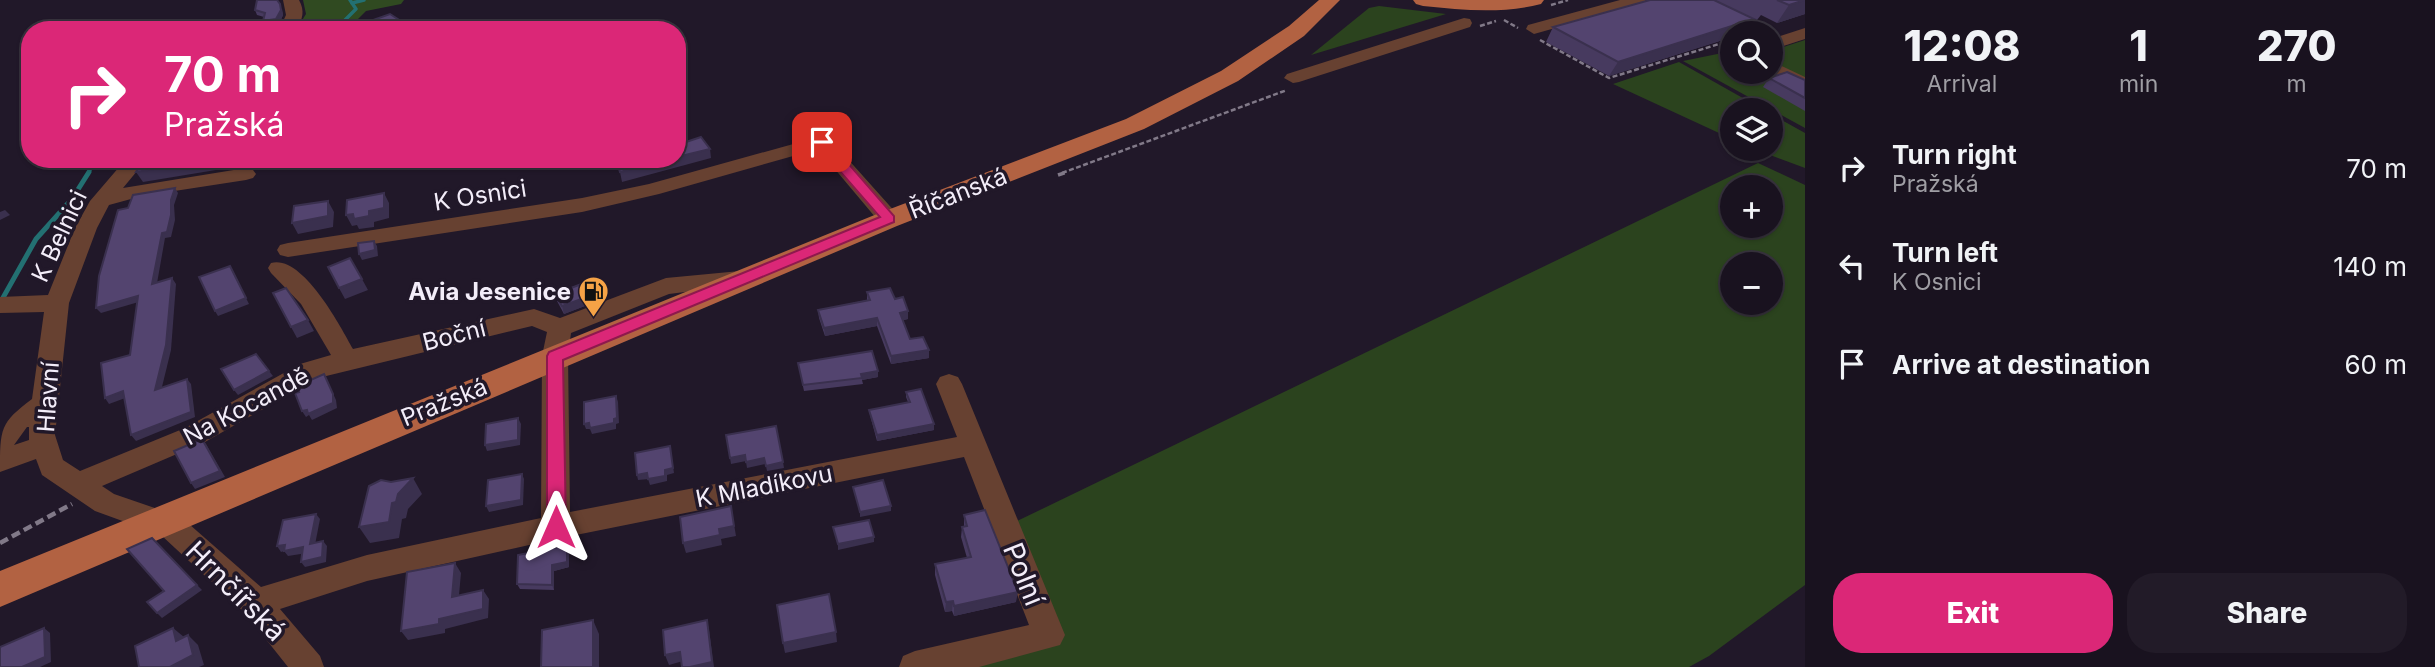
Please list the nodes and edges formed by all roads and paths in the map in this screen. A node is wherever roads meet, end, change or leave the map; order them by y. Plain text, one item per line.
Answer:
1 (290, 0) edge
2 (1346, 0) edge
3 (1423, 0) edge
4 (1534, 0) edge
5 (1637, 0) edge
6 (1690, 0) edge
7 (1450, 2) edge
8 (1326, 5) edge
9 (294, 21) edge
10 (1738, 21) edge
11 (1470, 25) joint
12 (1527, 31) junction
13 (1805, 33) edge
14 (1783, 38) edge
15 (1720, 44) edge
16 (1783, 72) edge
17 (1294, 83) joint
18 (1805, 84) edge
19 (129, 168) edge
20 (1038, 173) junction
21 (246, 174) dead end
22 (101, 201) junction
23 (889, 219) junction
24 (57, 303) junction
25 (8, 305) edge
26 (557, 342) junction
27 (346, 360) junction
28 (949, 384) dead end
29 (44, 404) junction
30 (0, 443) edge
31 (45, 445) junction
32 (972, 445) junction
33 (0, 461) edge
34 (85, 487) junction
35 (160, 520) junction
36 (556, 527) junction
37 (0, 543) edge
38 (0, 589) edge
39 (256, 603) junction
40 (308, 667) edge
41 (915, 667) edge

1 - 9 street
2 - 8 main road, Říčanská
3 - 7 main road
4 - 7 main road
5 - 12 street
6 - 10 street
8 - 20 main road, Říčanská
11 - 12 path
11 - 17 street
12 - 15 path
13 - 14 street
16 - 18 street
17 - 20 path
19 - 22 street, K Belnici
20 - 23 main road, Říčanská
21 - 22 street
22 - 24 street, K Belnici
23 - 26 main road, Pražská
23 - 27 street, K Osnici
24 - 25 street
24 - 29 street, Hlavní
26 - 27 street, Boční
26 - 35 main road, Pražská
26 - 36 street
27 - 34 street, Na Kocandě
28 - 32 street, Polní
29 - 30 street
29 - 31 street, Hlavní
31 - 33 street
31 - 34 street, Hlavní
32 - 36 street, K Mladíkovu
32 - 41 street, Polní
34 - 35 street, Hlavní
34 - 37 path
35 - 38 main road, Pražská
35 - 39 street, Hrnčířská
36 - 39 street, K Mladíkovu
39 - 40 street, Hrnčířská

